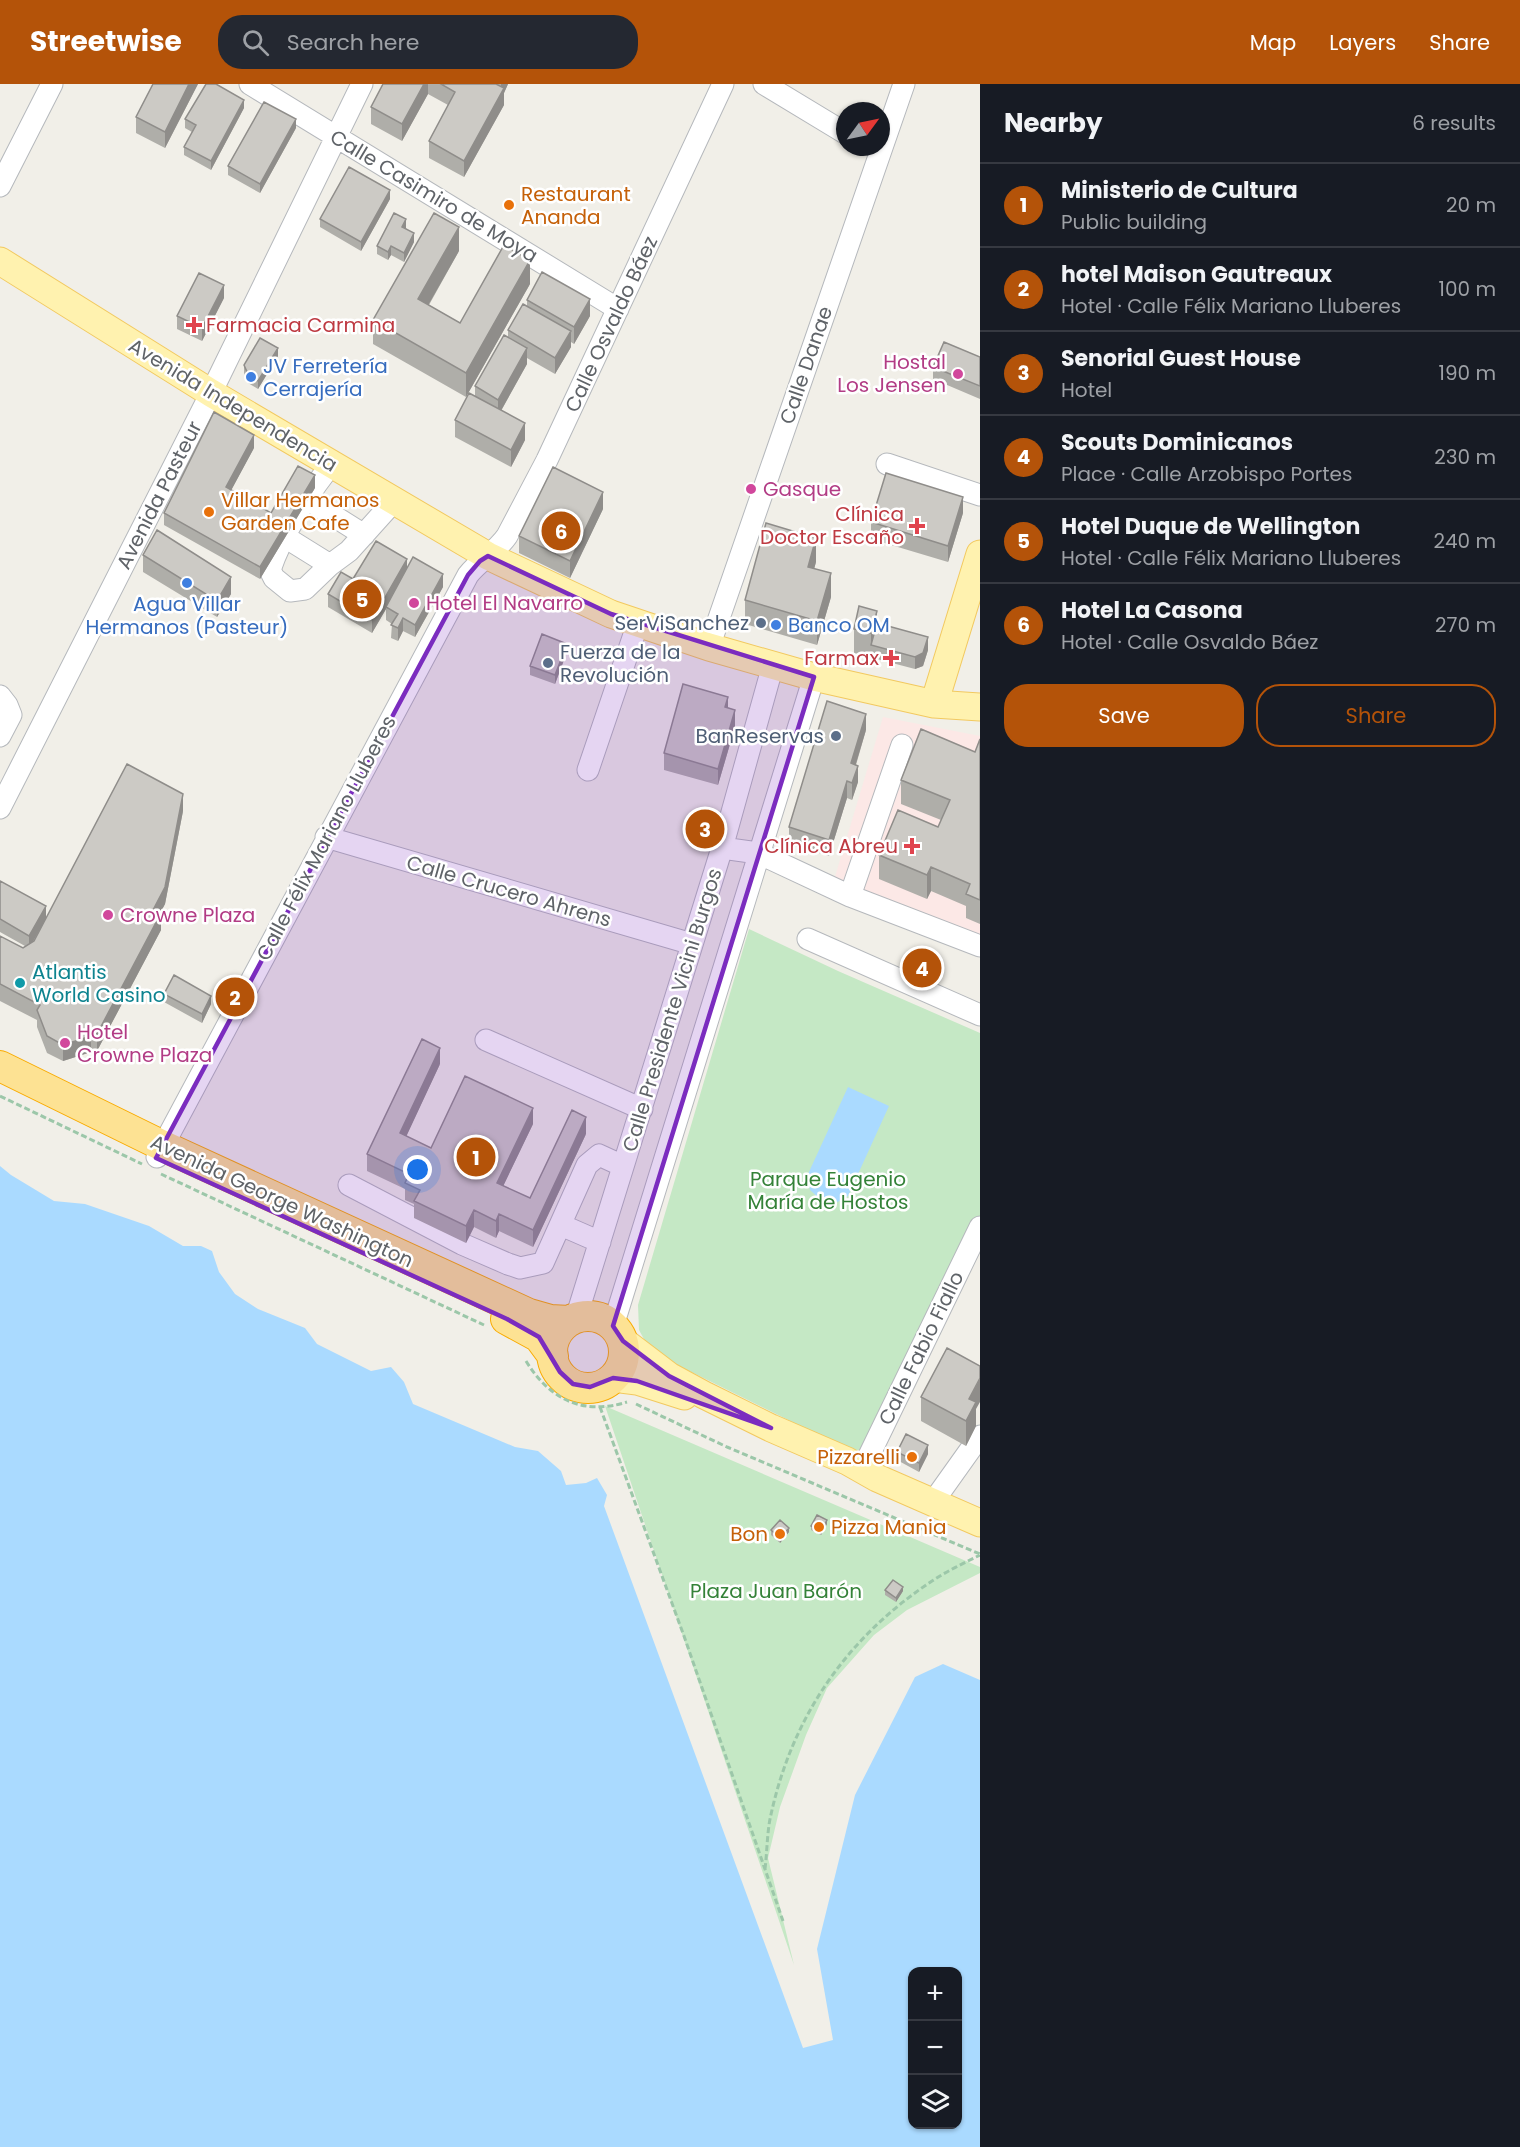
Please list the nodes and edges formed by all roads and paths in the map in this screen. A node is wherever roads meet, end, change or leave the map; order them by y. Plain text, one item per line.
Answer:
1 (52, 84) edge
2 (250, 84) edge
3 (362, 84) edge
4 (723, 84) edge
5 (764, 84) edge
6 (904, 84) edge
7 (890, 115) edge
8 (836, 128) edge
9 (335, 136) junction
10 (872, 156) edge
11 (0, 186) edge
12 (0, 261) edge
13 (618, 309) junction
14 (211, 393) junction
15 (332, 464) junction
16 (887, 464) dead end
17 (980, 495) edge
18 (307, 499) junction
19 (394, 501) junction
20 (364, 535) junction
21 (285, 537) junction
22 (980, 554) edge
23 (488, 556) junction
24 (330, 565) junction
25 (638, 623) junction
26 (709, 647) junction
27 (773, 665) junction
28 (814, 677) junction
29 (0, 696) edge
30 (934, 704) junction
31 (974, 709) edge
32 (0, 737) edge
33 (902, 745) dead end
34 (28, 753) junction
35 (588, 770) dead end
36 (0, 807) edge
37 (326, 837) junction
38 (722, 848) junction
39 (758, 853) junction
40 (850, 896) junction
41 (808, 939) dead end
42 (692, 944) junction
43 (980, 946) edge
44 (980, 1015) edge
45 (486, 1040) dead end
46 (0, 1066) edge
47 (0, 1083) edge
48 (0, 1096) edge
49 (642, 1109) junction
50 (154, 1160) junction
51 (623, 1166) junction
52 (349, 1185) dead end
53 (561, 1225) junction
54 (980, 1227) edge
55 (600, 1242) junction
56 (573, 1319) junction
57 (490, 1327) dead end
58 (618, 1333) junction
59 (539, 1358) junction
60 (613, 1378) junction
61 (600, 1407) junction
62 (771, 1428) junction
63 (980, 1436) edge
64 (862, 1470) junction
65 (933, 1502) junction
66 (980, 1523) edge
67 (980, 1555) edge
68 (765, 1871) junction
69 (783, 1921) dead end

1 - 11 street
2 - 9 street, Calle Casimiro de Moya
3 - 9 street, Avenida Pasteur
4 - 13 street, Calle Osvaldo Báez
5 - 8 street
6 - 7 street, Calle Danae
9 - 13 street, Calle Casimiro de Moya
9 - 14 street, Avenida Pasteur
10 - 26 street, Calle Danae
12 - 14 main road, Avenida Independencia
13 - 23 street, Calle Osvaldo Báez
14 - 15 main road, Avenida Independencia
14 - 34 street, Avenida Pasteur
15 - 18 street
15 - 19 main road, Avenida Independencia
16 - 17 street
18 - 20 street
18 - 21 street
19 - 20 street
19 - 23 main road, Avenida Independencia
20 - 24 street
21 - 24 street
21 - 24 street
22 - 30 main road
23 - 25 main road, Avenida Independencia
23 - 37 street, Calle Félix Mariano Lluberes
25 - 26 main road, Avenida Independencia
25 - 35 street
26 - 27 main road, Avenida Independencia
27 - 28 main road, Avenida Independencia
27 - 38 street, Calle Presidente Vicini Burgos
28 - 30 main road, Avenida Independencia
28 - 39 street, Calle Presidente Vicini Burgos
29 - 32 street
30 - 31 main road, Avenida Independencia
32 - 34 street
33 - 40 street
34 - 36 street, Avenida Pasteur
37 - 42 street, Calle Crucero Ahrens
37 - 50 street, Calle Félix Mariano Lluberes
38 - 39 street
38 - 42 street, Calle Presidente Vicini Burgos
39 - 40 street
39 - 58 street, Calle Presidente Vicini Burgos
40 - 43 street
41 - 44 street
42 - 49 street, Calle Presidente Vicini Burgos
45 - 49 street
46 - 50 highway, Avenida George Washington
47 - 50 highway, Avenida George Washington
48 - 50 path
49 - 51 street, Calle Presidente Vicini Burgos
50 - 56 highway, Avenida George Washington
50 - 57 path
50 - 59 highway, Avenida George Washington
51 - 53 street
51 - 55 street, Calle Presidente Vicini Burgos
52 - 53 street
53 - 55 street
54 - 64 street, Calle Fabio Fiallo
55 - 56 street, Calle Presidente Vicini Burgos
56 - 58 highway
56 - 59 highway
58 - 60 highway
58 - 62 main road
59 - 60 highway
59 - 61 path
60 - 62 main road
61 - 67 path
61 - 68 path
62 - 64 main road
63 - 65 street
64 - 65 main road
65 - 66 main road
67 - 68 path
68 - 69 path

